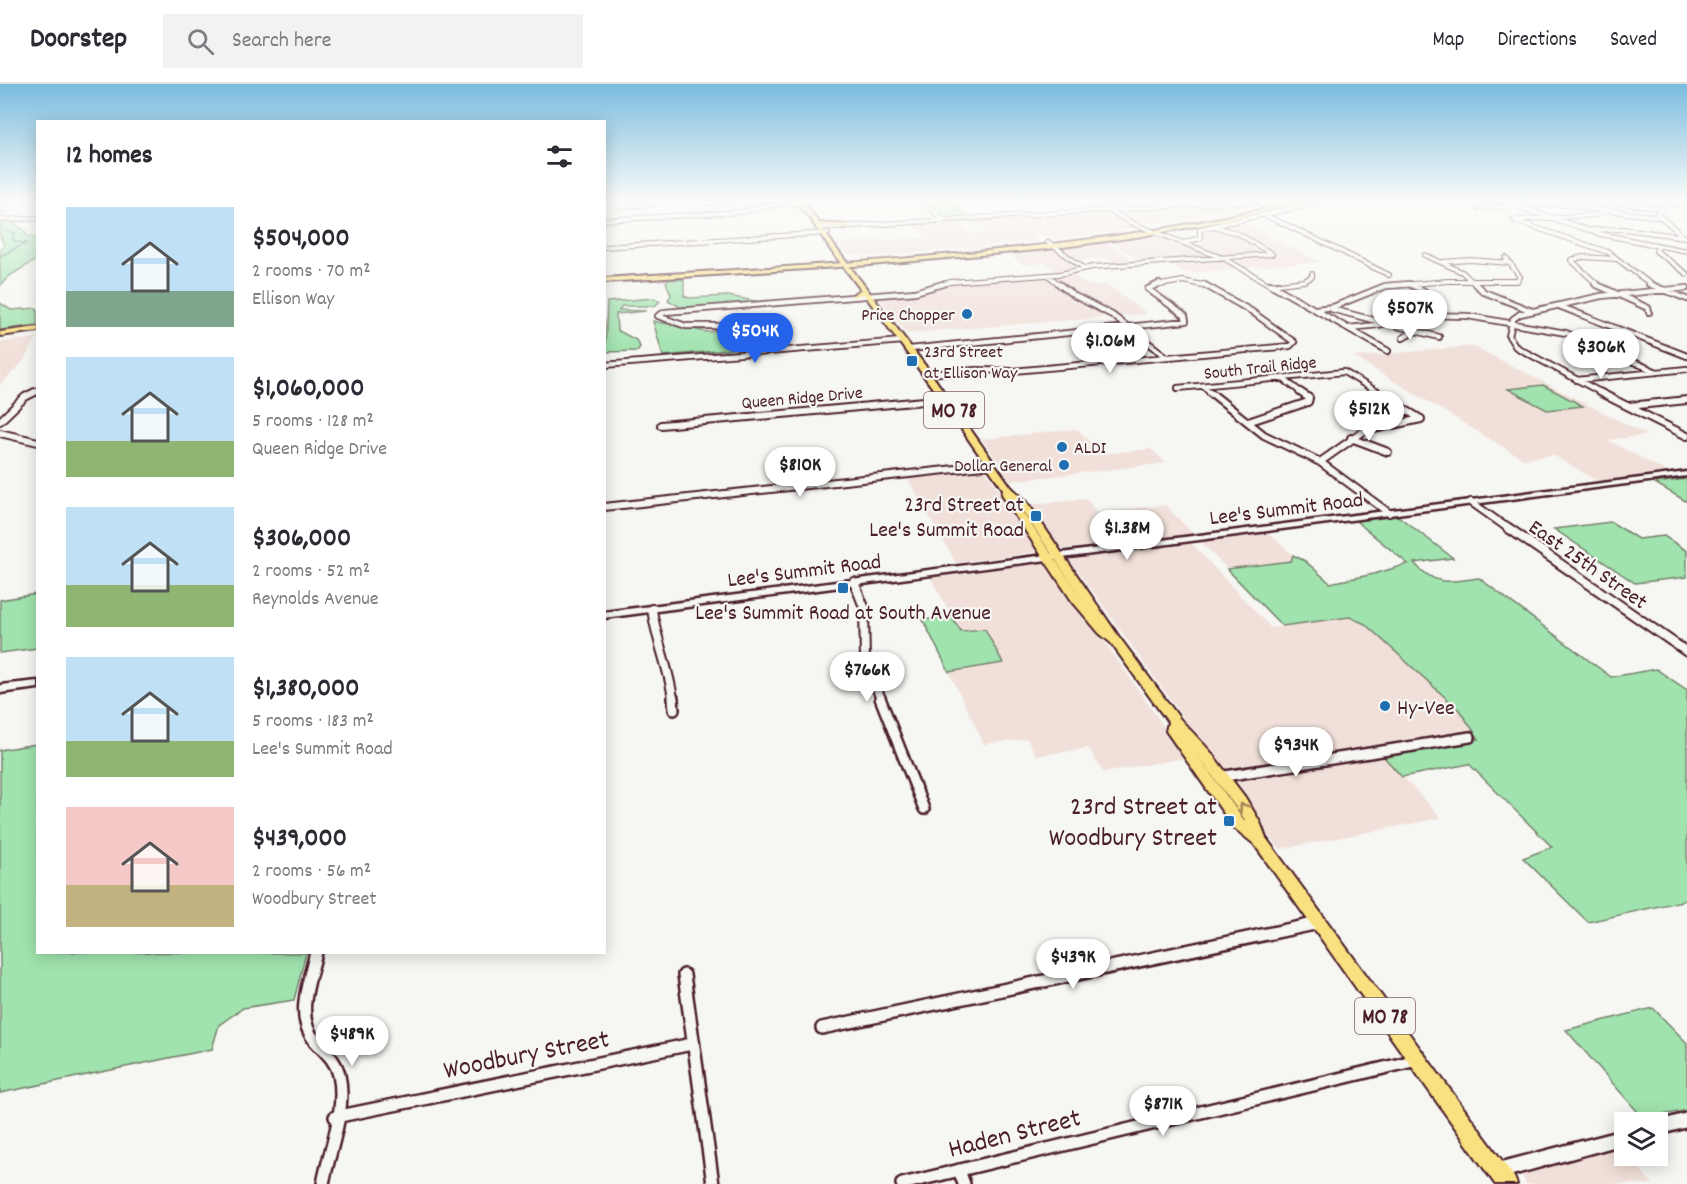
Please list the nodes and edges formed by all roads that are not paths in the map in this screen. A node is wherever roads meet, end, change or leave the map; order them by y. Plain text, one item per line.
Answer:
1 (838, 251) edge
2 (955, 251) edge
3 (981, 251) edge
4 (1061, 251) edge
5 (1205, 251) edge
6 (1269, 251) edge
7 (1339, 251) edge
8 (1605, 251) edge
9 (1656, 251) edge
10 (1425, 255) dead end
11 (1506, 258) dead end
12 (844, 259) junction
13 (1225, 259) junction
14 (1618, 260) junction
15 (880, 261) junction
16 (1442, 262) junction
17 (1510, 263) junction
18 (822, 264) junction
19 (1084, 268) junction
20 (853, 271) junction
21 (1312, 274) dead end
22 (1687, 274) edge
23 (1048, 275) junction
24 (1389, 275) dead end
25 (606, 279) edge
26 (1470, 282) junction
27 (1410, 284) junction
28 (1270, 285) junction
29 (1687, 288) edge
30 (1663, 290) junction
31 (1424, 291) dead end
32 (868, 294) junction
33 (1615, 294) junction
34 (854, 296) joint
35 (1687, 299) edge
36 (1557, 305) junction
37 (1329, 308) junction
38 (1314, 310) junction
39 (1533, 311) junction
40 (1649, 312) dead end
41 (1512, 323) junction
42 (1387, 324) junction
43 (745, 326) dead end
44 (36, 328) edge
45 (1131, 328) junction
46 (1347, 328) junction
47 (1415, 331) junction
48 (0, 333) edge
49 (1446, 333) dead end
50 (1433, 336) junction
51 (1439, 337) dead end
52 (1403, 338) dead end
53 (903, 341) junction
54 (1606, 349) junction
55 (910, 350) junction
56 (1588, 350) dead end
57 (1388, 351) dead end
58 (1687, 356) edge
59 (1167, 357) junction
60 (606, 365) edge
61 (1687, 369) edge
62 (1656, 372) junction
63 (928, 374) junction
64 (1282, 378) junction
65 (1576, 380) junction
66 (1203, 386) junction
67 (1178, 388) dead end
68 (36, 391) edge
69 (946, 399) junction
70 (1687, 400) edge
71 (1628, 406) junction
72 (0, 421) edge
73 (1248, 422) junction
74 (661, 425) dead end
75 (0, 432) edge
76 (1687, 436) edge
77 (1351, 438) junction
78 (36, 441) edge
79 (1388, 452) dead end
80 (1320, 462) junction
81 (992, 465) junction
82 (1687, 474) edge
83 (1471, 502) junction
84 (606, 507) edge
85 (1389, 513) junction
86 (1054, 556) junction
87 (854, 582) junction
88 (652, 609) junction
89 (606, 615) edge
90 (1687, 652) edge
91 (36, 684) edge
92 (0, 689) edge
93 (674, 710) dead end
94 (1470, 737) dead end
95 (1214, 778) junction
96 (924, 809) dead end
97 (1319, 923) junction
98 (316, 954) edge
99 (684, 975) dead end
100 (822, 1028) dead end
101 (692, 1044) junction
102 (1417, 1060) junction
103 (335, 1117) junction
104 (1687, 1120) edge
105 (1668, 1125) edge
106 (1614, 1140) edge
107 (959, 1170) junction
108 (1503, 1178) edge
109 (322, 1184) edge
110 (713, 1184) edge
111 (902, 1184) edge
112 (964, 1184) edge

1 - 12 main road, MO 78
2 - 12 highway
3 - 15 highway
4 - 19 street
5 - 13 street
6 - 13 street
7 - 24 street
8 - 14 street
9 - 22 street
10 - 16 street
11 - 17 street
12 - 15 highway
12 - 18 highway
12 - 20 main road, MO 78
13 - 19 street
13 - 28 street
14 - 30 street
14 - 33 street
15 - 20 highway
16 - 17 street
16 - 26 street
17 - 26 street
18 - 20 highway
18 - 25 highway
19 - 23 street
20 - 32 main road, MO 78
21 - 28 street
23 - 32 street
23 - 45 street
26 - 27 street
26 - 39 street
27 - 31 street
27 - 37 street
28 - 38 street
29 - 30 street
30 - 33 street
30 - 35 street
32 - 34 main road
32 - 53 main road, MO 78
33 - 36 street
33 - 40 street
34 - 43 street
36 - 39 street
36 - 58 street
37 - 38 street
37 - 42 street
38 - 46 street
39 - 41 street
41 - 42 street
41 - 54 street
41 - 65 street
42 - 46 street
42 - 47 street
44 - 48 highway
45 - 55 street
45 - 59 street
45 - 59 street
46 - 57 street
47 - 50 street
47 - 52 street
49 - 50 street
50 - 51 street
53 - 55 main road, MO 78
53 - 60 street
54 - 56 street
54 - 62 street
55 - 63 main road, MO 78
59 - 63 street
61 - 62 street
62 - 65 street
63 - 69 main road, MO 78
64 - 66 street, South Trail Ridge
64 - 73 street
64 - 77 street, South Trail Ridge
65 - 71 street
66 - 67 street, South Trail Ridge
66 - 73 street
68 - 72 street
69 - 74 street, Queen Ridge Drive
69 - 81 main road, MO 78
70 - 71 street
71 - 76 street
73 - 80 street
75 - 78 street
77 - 79 street
77 - 80 street
80 - 85 street
81 - 84 street
81 - 86 main road, MO 78
82 - 83 main road, Lee's Summit Road
83 - 85 main road, Lee's Summit Road
83 - 90 street, East 25th Street
85 - 86 main road, Lee's Summit Road
86 - 87 main road, Lee's Summit Road
86 - 95 main road, MO 78
87 - 88 main road, Lee's Summit Road
87 - 96 street
88 - 89 main road, Lee's Summit Road
88 - 93 street
91 - 92 main road
94 - 95 street
95 - 97 main road, MO 78
97 - 100 street
97 - 102 main road, MO 78
98 - 103 street
99 - 101 street
101 - 103 street, Woodbury Street
101 - 110 street
102 - 107 street, Haden Street
102 - 108 main road, MO 78
103 - 109 street
104 - 105 street
106 - 108 street
107 - 111 street, Haden Street
107 - 112 street

